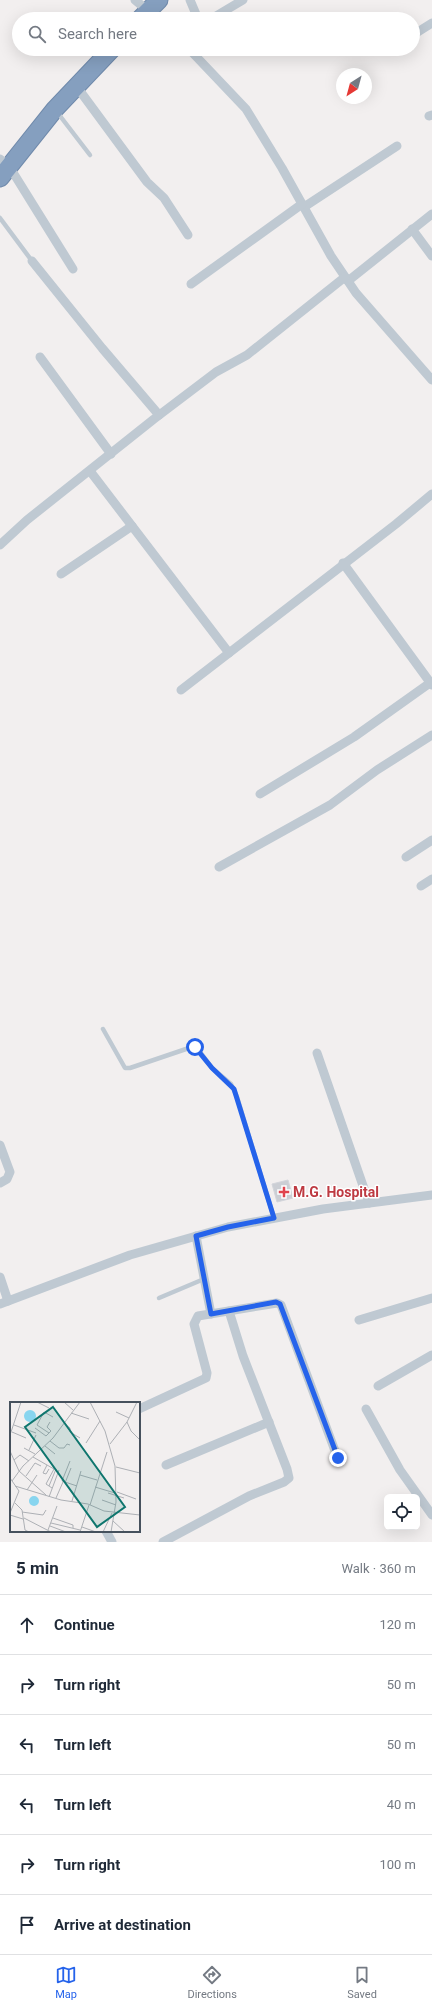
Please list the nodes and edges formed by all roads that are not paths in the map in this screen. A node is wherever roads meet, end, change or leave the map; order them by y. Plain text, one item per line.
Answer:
1 (190, 0) edge
2 (243, 0) edge
3 (195, 12) edge
4 (223, 12) edge
5 (432, 23) edge
6 (420, 31) edge
7 (106, 56) edge
8 (196, 56) edge
9 (77, 87) junction
10 (55, 110) junction
11 (396, 146) dead end
12 (90, 155) dead end
13 (3, 168) edge
14 (303, 206) junction
15 (432, 214) edge
16 (0, 218) edge
17 (412, 229) junction
18 (188, 235) dead end
19 (432, 256) edge
20 (32, 261) joint
21 (73, 269) dead end
22 (346, 279) junction
23 (192, 284) dead end
24 (40, 357) dead end
25 (432, 380) edge
26 (159, 415) junction
27 (111, 454) junction
28 (90, 471) junction
29 (432, 494) edge
30 (132, 526) junction
31 (0, 545) edge
32 (344, 564) junction
33 (61, 574) dead end
34 (229, 653) junction
35 (431, 684) edge
36 (181, 690) dead end
37 (432, 735) edge
38 (260, 794) dead end
39 (432, 840) edge
40 (406, 857) dead end
41 (219, 867) dead end
42 (432, 879) edge
43 (421, 886) dead end
44 (103, 1029) dead end
45 (317, 1053) dead end
46 (0, 1146) edge
47 (0, 1184) edge
48 (432, 1195) edge
49 (369, 1203) junction
50 (274, 1218) junction
51 (196, 1236) junction
52 (0, 1277) edge
53 (204, 1279) junction
54 (159, 1298) dead end
55 (432, 1298) edge
56 (4, 1302) edge
57 (229, 1311) junction
58 (211, 1314) junction
59 (359, 1320) dead end
60 (432, 1355) edge
61 (378, 1386) dead end
62 (140, 1409) edge
63 (366, 1409) dead end
64 (269, 1422) junction
65 (338, 1458) dead end
66 (166, 1465) dead end
67 (432, 1515) edge
68 (107, 1532) edge
69 (112, 1542) edge
70 (163, 1542) edge

1 - 3 street
2 - 4 street
5 - 6 street
7 - 9 highway
8 - 14 street
9 - 10 highway
9 - 18 street
10 - 12 lane
10 - 13 highway
11 - 14 street
13 - 21 street
14 - 22 street
14 - 23 street
15 - 17 street
16 - 20 lane
17 - 19 street
17 - 22 street
20 - 26 street
22 - 25 street
22 - 26 street
24 - 27 street
26 - 27 street
27 - 28 street
28 - 30 street
28 - 31 street
29 - 32 street
30 - 33 street
30 - 34 street
32 - 34 street
32 - 35 street
34 - 36 street
35 - 38 street
37 - 41 street
39 - 40 street
42 - 43 street
44 - 50 lane
45 - 49 street
46 - 47 street
48 - 49 street
49 - 50 street
50 - 51 street
51 - 53 street
51 - 56 street
52 - 56 street
53 - 54 lane
53 - 58 street
55 - 59 street
57 - 58 street
57 - 64 street
57 - 65 street
58 - 62 street
60 - 61 street
63 - 67 street
64 - 66 street
64 - 70 street
68 - 69 street

